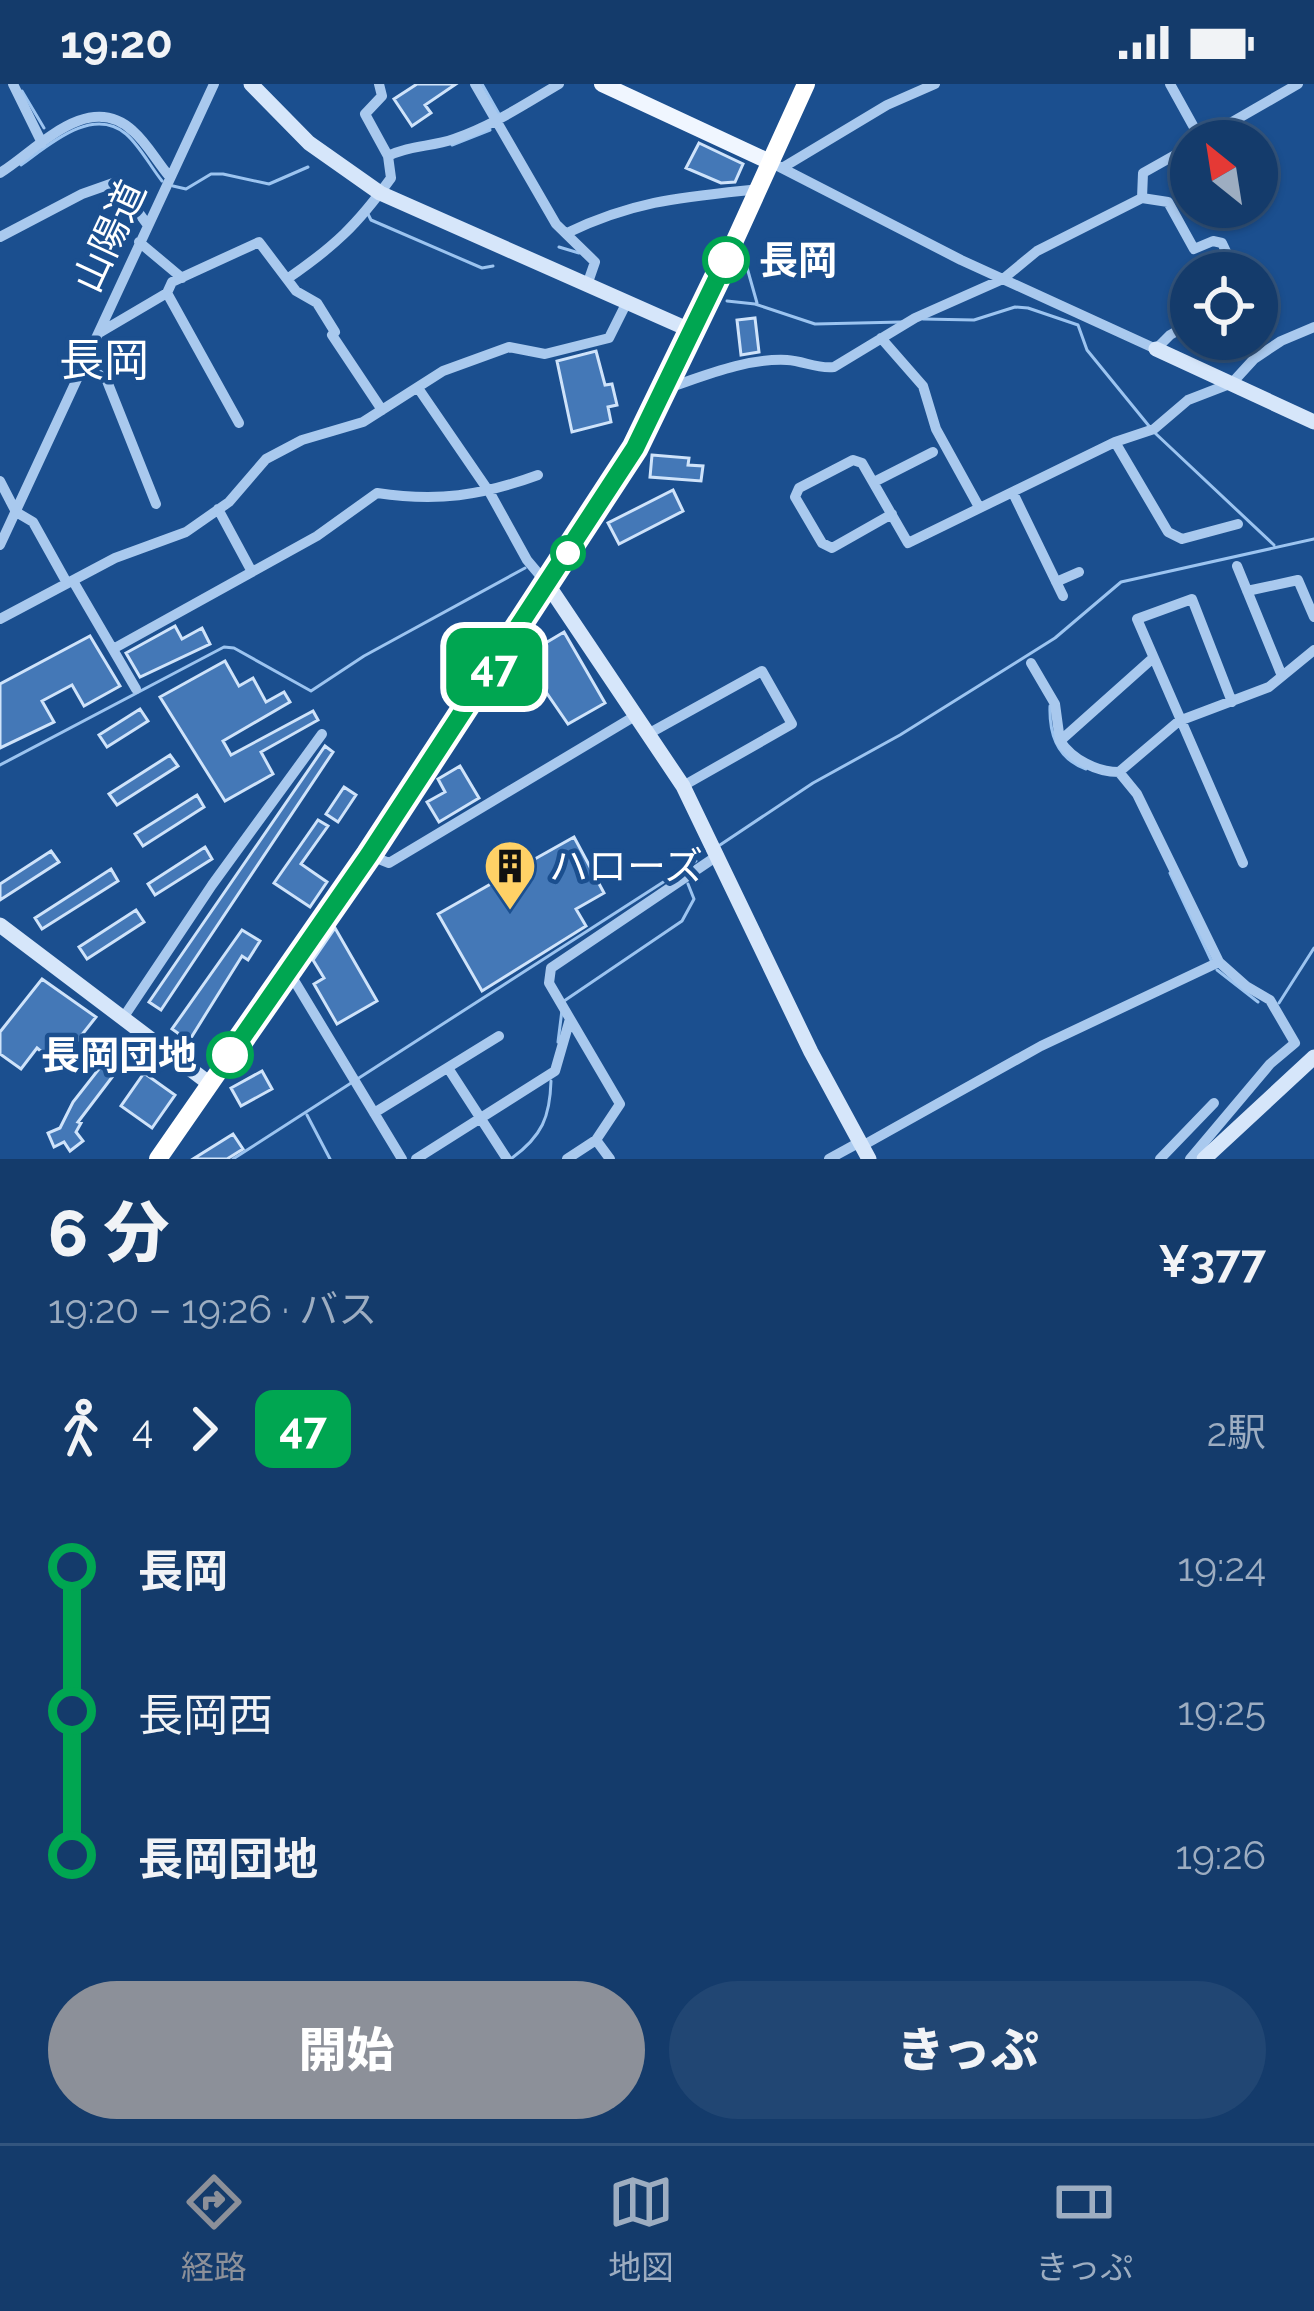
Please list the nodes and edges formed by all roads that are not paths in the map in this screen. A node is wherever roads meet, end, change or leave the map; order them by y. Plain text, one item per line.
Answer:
1 (13, 84) edge
2 (214, 84) edge
3 (251, 84) edge
4 (380, 84) edge
5 (475, 84) edge
6 (560, 84) edge
7 (602, 84) edge
8 (806, 84) edge
9 (935, 84) edge
10 (1170, 84) edge
11 (1298, 84) edge
12 (1189, 120) edge
13 (1235, 120) edge
14 (495, 123) junction
15 (42, 143) junction
16 (388, 156) junction
17 (1170, 158) edge
18 (776, 165) junction
19 (0, 173) edge
20 (169, 176) junction
21 (759, 189) junction
22 (380, 193) junction
23 (1142, 198) junction
24 (147, 224) junction
25 (567, 233) junction
26 (0, 237) edge
27 (139, 242) junction
28 (1226, 252) edge
29 (182, 278) junction
30 (287, 279) junction
31 (1003, 279) junction
32 (587, 285) junction
33 (167, 293) junction
34 (627, 302) junction
35 (1314, 327) edge
36 (692, 331) junction
37 (97, 335) junction
38 (1170, 335) edge
39 (881, 338) junction
40 (1156, 349) junction
41 (84, 362) junction
42 (1232, 382) junction
43 (670, 387) junction
44 (418, 388) junction
45 (382, 410) junction
46 (1314, 422) edge
47 (238, 423) dead end
48 (1115, 442) junction
49 (934, 452) dead end
50 (538, 475) dead end
51 (0, 481) edge
52 (874, 482) junction
53 (490, 493) junction
54 (1012, 493) junction
55 (156, 504) dead end
56 (979, 507) junction
57 (218, 509) junction
58 (16, 512) junction
59 (892, 514) junction
60 (1238, 524) dead end
61 (0, 544) edge
62 (1237, 566) dead end
63 (251, 572) junction
64 (1078, 572) dead end
65 (70, 582) junction
66 (1056, 582) junction
67 (548, 585) junction
68 (1247, 591) junction
69 (1063, 596) dead end
70 (1314, 617) edge
71 (0, 619) edge
72 (113, 649) junction
73 (1314, 650) edge
74 (1153, 658) junction
75 (1031, 663) dead end
76 (1282, 676) junction
77 (136, 689) dead end
78 (1232, 702) junction
79 (635, 716) junction
80 (1178, 721) junction
81 (322, 734) dead end
82 (648, 734) junction
83 (1060, 741) junction
84 (1119, 772) junction
85 (682, 786) junction
86 (369, 855) junction
87 (717, 856) junction
88 (1243, 863) dead end
89 (0, 925) edge
90 (1216, 963) junction
91 (288, 970) junction
92 (565, 1010) junction
93 (123, 1018) junction
94 (499, 1036) dead end
95 (1314, 1057) edge
96 (448, 1068) junction
97 (210, 1084) junction
98 (1214, 1103) dead end
99 (374, 1113) junction
100 (481, 1118) junction
101 (596, 1140) junction
102 (864, 1149) edge
103 (158, 1159) edge
104 (402, 1159) edge
105 (416, 1159) edge
106 (507, 1159) edge
107 (567, 1159) edge
108 (610, 1159) edge
109 (829, 1159) edge
110 (1160, 1159) edge
111 (1190, 1159) edge
112 (1204, 1159) edge

1 - 15 street
2 - 20 street, 山陽道
3 - 22 street
4 - 16 street
5 - 14 street
6 - 14 street
7 - 18 main road
8 - 18 highway
9 - 18 street
10 - 12 street
11 - 13 street
14 - 16 street
14 - 25 street
15 - 19 street
15 - 20 street
16 - 22 street
17 - 23 street
18 - 21 highway
18 - 31 street
20 - 24 street, 山陽道
21 - 25 street
21 - 36 highway
22 - 30 street
22 - 32 street
23 - 28 street
23 - 31 street
24 - 26 street
24 - 27 street, 山陽道
25 - 32 street
27 - 29 street
27 - 37 street, 山陽道
29 - 30 street
29 - 33 street
30 - 45 street
31 - 39 street
31 - 40 street
32 - 34 street
33 - 37 street
33 - 47 street
34 - 36 street
34 - 44 street
35 - 42 street
36 - 43 highway
37 - 41 street, 山陽道
38 - 40 street
39 - 43 street
39 - 56 street
40 - 42 street
41 - 55 street
41 - 58 street, 山陽道
42 - 46 street
42 - 48 street
43 - 67 highway
44 - 45 street
44 - 53 street
45 - 57 street
48 - 54 street
48 - 60 street
49 - 52 street
50 - 53 street
51 - 58 street
52 - 59 street
52 - 59 street
53 - 63 street
53 - 67 street
54 - 56 street
54 - 66 street
56 - 59 street
57 - 63 street
57 - 65 street
58 - 61 street, 山陽道
58 - 65 street
62 - 68 street
63 - 72 street
64 - 66 street
65 - 71 street
65 - 72 street
66 - 69 street
67 - 79 street
67 - 86 highway
68 - 70 street
68 - 76 street
72 - 77 street
73 - 76 street
74 - 78 street
74 - 80 street
74 - 83 street
75 - 83 street
76 - 78 street
78 - 80 street
79 - 82 street
79 - 86 street
80 - 84 street
80 - 88 street
81 - 93 street
82 - 85 street
82 - 85 street
83 - 84 street
84 - 90 street
85 - 87 street
86 - 91 highway
87 - 92 street
87 - 102 street
89 - 93 street
90 - 102 street
90 - 111 street
91 - 97 highway
91 - 99 street
92 - 100 street
92 - 101 street
93 - 97 street
94 - 96 street
95 - 112 street
96 - 99 street
96 - 100 street
97 - 103 highway
98 - 110 street
99 - 104 street
100 - 105 street
100 - 106 street
101 - 107 street
101 - 108 street
102 - 109 street

